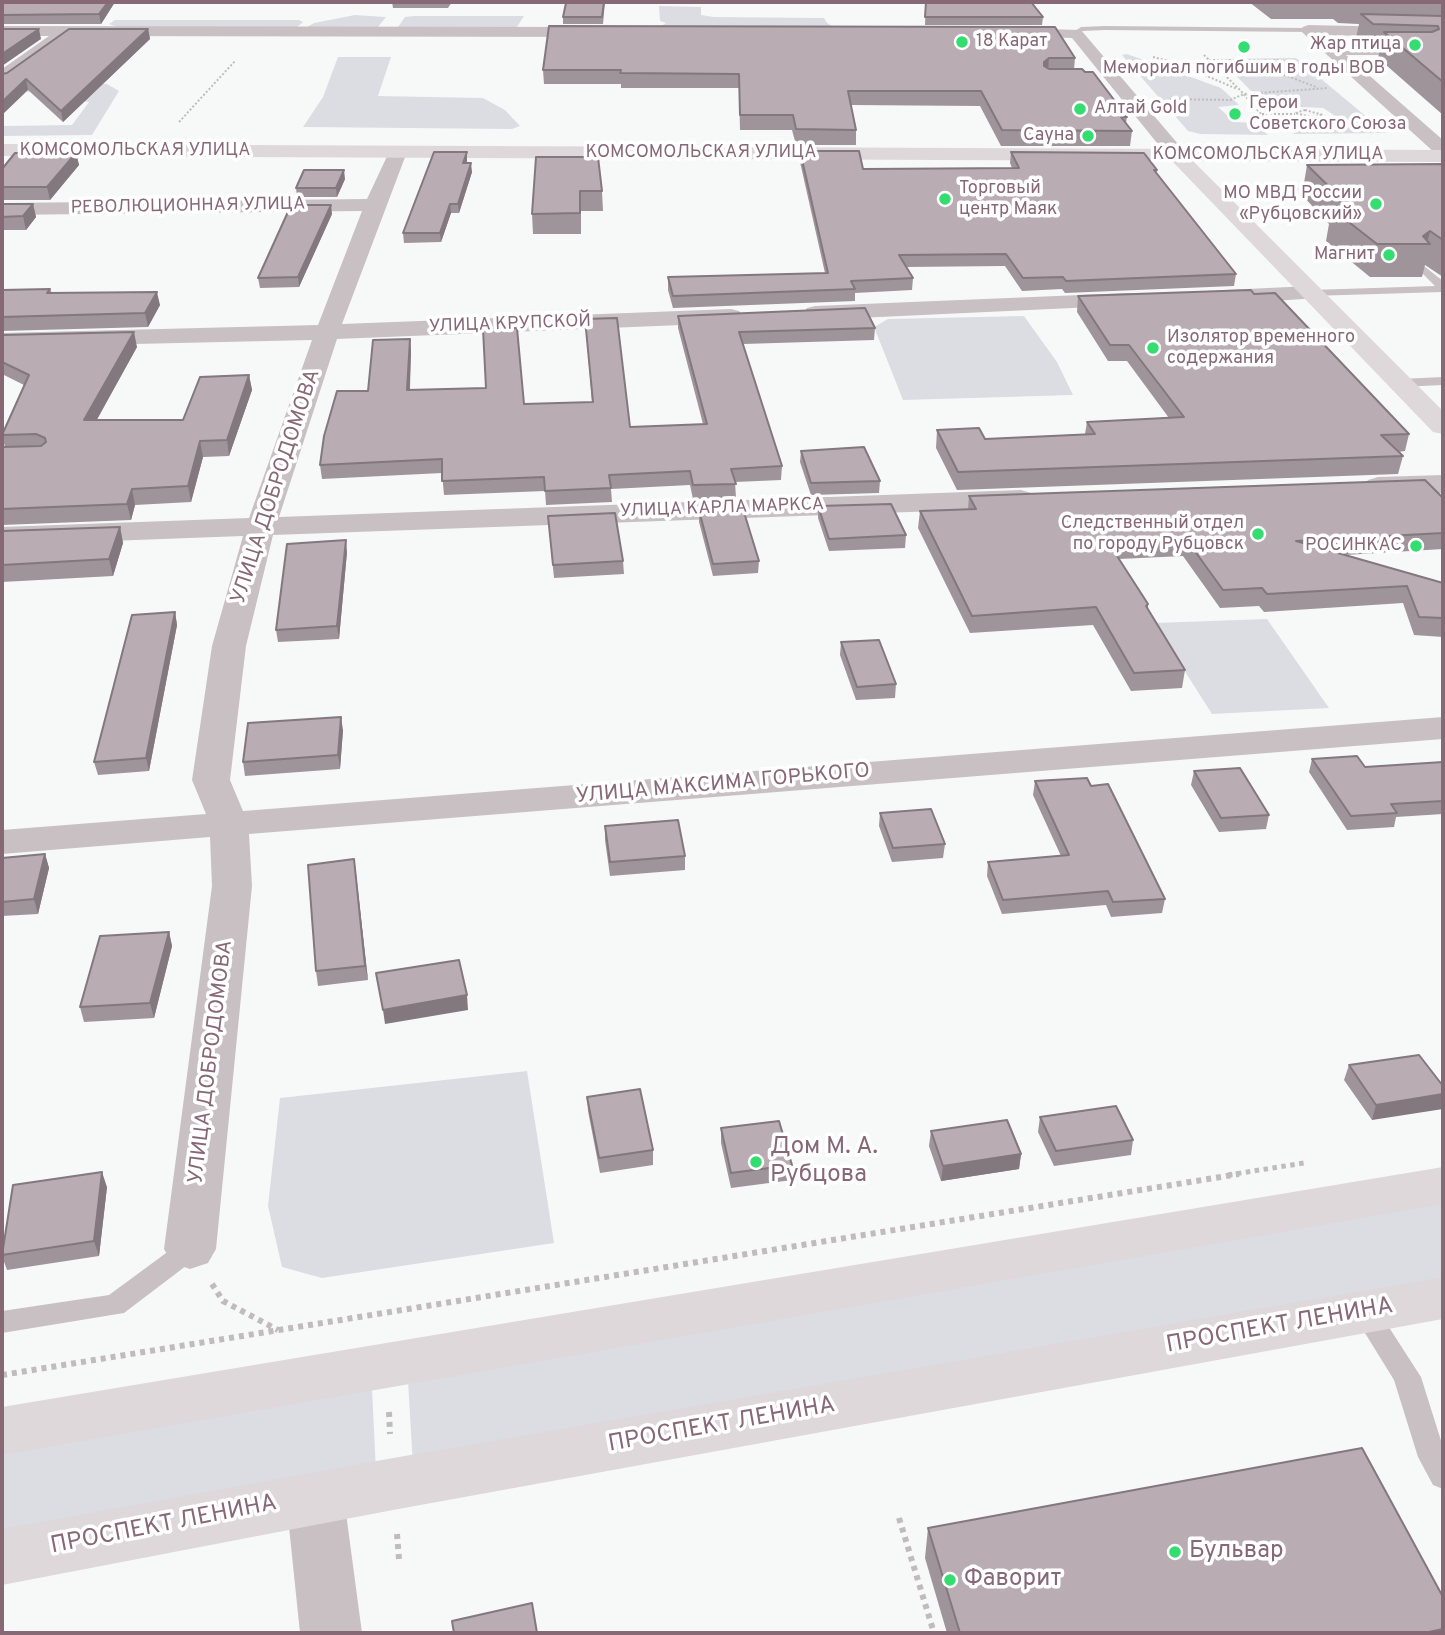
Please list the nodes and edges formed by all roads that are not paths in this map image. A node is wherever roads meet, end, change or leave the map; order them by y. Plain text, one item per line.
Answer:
1 (1308, 30) junction
2 (2, 31) edge
3 (67, 31) junction
4 (610, 32) edge
5 (994, 33) edge
6 (1076, 33) junction
7 (1443, 33) edge
8 (1334, 53) junction
9 (1413, 53) edge
10 (2, 77) edge
11 (2, 150) edge
12 (1443, 150) edge
13 (398, 152) junction
14 (1177, 155) junction
15 (1443, 156) edge
16 (374, 205) junction
17 (2, 209) edge
18 (1424, 269) edge
19 (1443, 288) edge
20 (1311, 293) junction
21 (1200, 298) edge
22 (1158, 299) edge
23 (798, 314) edge
24 (757, 315) edge
25 (327, 332) junction
26 (2, 340) edge
27 (1443, 382) edge
28 (1400, 383) junction
29 (1443, 426) edge
30 (1443, 484) edge
31 (1346, 487) edge
32 (1052, 498) edge
33 (261, 525) junction
34 (2, 536) edge
35 (1443, 728) edge
36 (229, 825) junction
37 (2, 842) edge
38 (1443, 1185) edge
39 (190, 1249) joint
40 (1443, 1298) edge
41 (1365, 1312) junction
42 (2, 1322) edge
43 (2, 1431) edge
44 (1443, 1476) edge
45 (315, 1498) junction
46 (2, 1557) edge
47 (331, 1633) edge

1 - 6 lane
1 - 7 street
1 - 8 street
2 - 3 street
3 - 4 street
3 - 10 street
5 - 6 street
6 - 14 street
8 - 9 lane
8 - 12 street
11 - 13 main road, КОМСОМОЛЬСКАЯ УЛИЦА
13 - 14 main road, КОМСОМОЛЬСКАЯ УЛИЦА
13 - 16 street, УЛИЦА ДОБРОДОМОВА
14 - 15 main road, КОМСОМОЛЬСКАЯ УЛИЦА
14 - 20 main road
16 - 17 street, РЕВОЛЮЦИОННАЯ УЛИЦА
16 - 25 street, УЛИЦА ДОБРОДОМОВА
18 - 19 lane
19 - 20 lane
20 - 21 street
20 - 28 main road
22 - 23 street
24 - 25 street, УЛИЦА КРУПСКОЙ
25 - 26 street, УЛИЦА КРУПСКОЙ
25 - 33 street, УЛИЦА ДОБРОДОМОВА
27 - 28 lane
28 - 29 main road
30 - 31 street
32 - 33 street, УЛИЦА КАРЛА МАРКСА
33 - 34 street, УЛИЦА КАРЛА МАРКСА
33 - 36 street, УЛИЦА ДОБРОДОМОВА
35 - 36 street, УЛИЦА МАКСИМА ГОРЬКОГО
36 - 37 street, УЛИЦА МАКСИМА ГОРЬКОГО
36 - 39 street, УЛИЦА ДОБРОДОМОВА
38 - 43 main road
39 - 42 lane
40 - 41 main road, ПРОСПЕКТ ЛЕНИНА
41 - 44 lane
41 - 45 main road, ПРОСПЕКТ ЛЕНИНА
45 - 46 main road, ПРОСПЕКТ ЛЕНИНА
45 - 47 street

